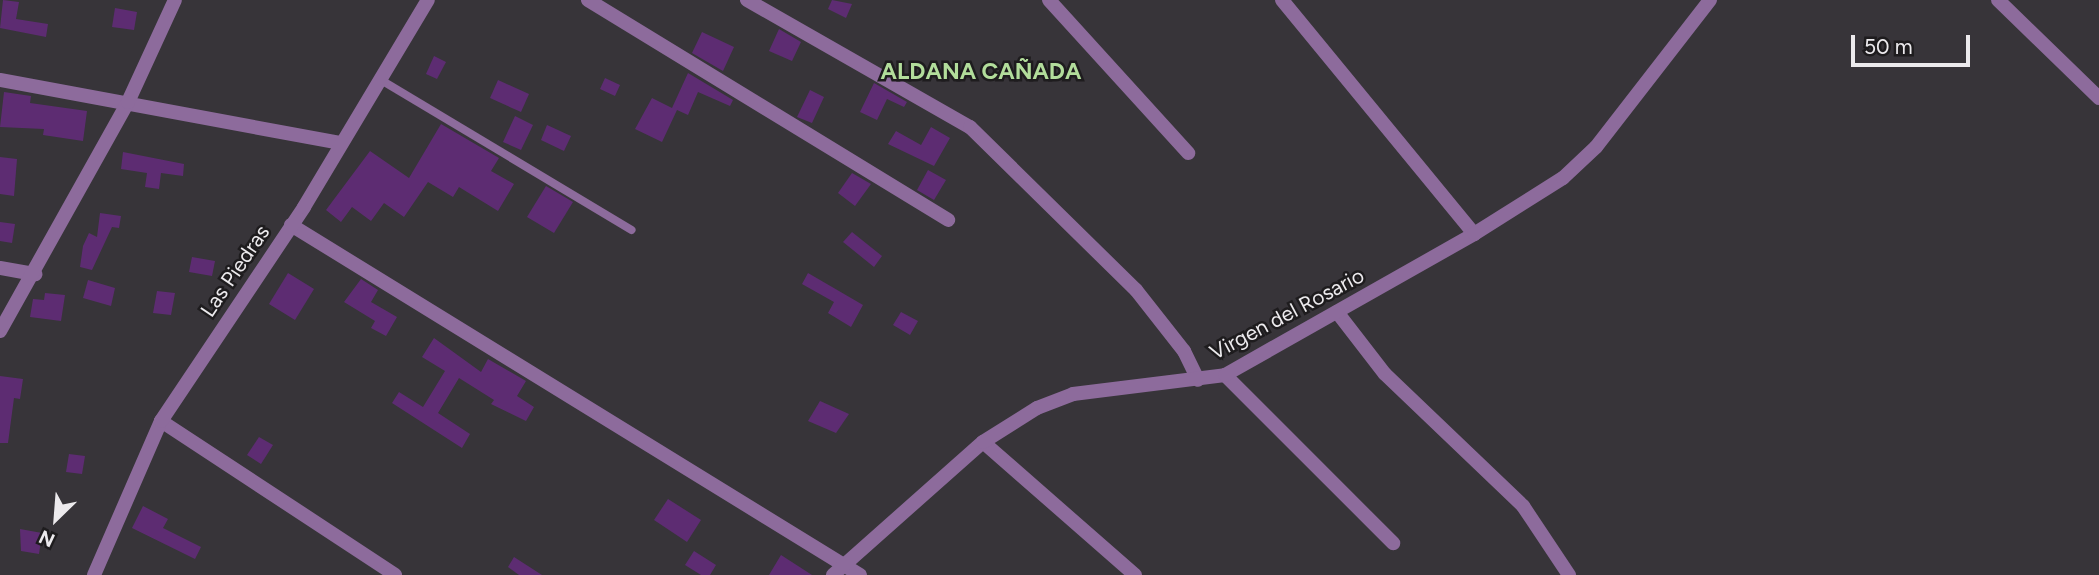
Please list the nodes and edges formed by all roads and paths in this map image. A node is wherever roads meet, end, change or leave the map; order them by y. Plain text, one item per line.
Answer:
1 (175, 0) edge
2 (428, 0) edge
3 (588, 0) edge
4 (747, 0) edge
5 (1049, 0) edge
6 (1282, 0) edge
7 (1710, 0) edge
8 (1998, 0) edge
9 (0, 79) edge
10 (381, 79) junction
11 (2099, 98) edge
12 (128, 102) junction
13 (341, 144) junction
14 (1188, 153) dead end
15 (948, 220) dead end
16 (292, 225) junction
17 (632, 230) dead end
18 (1474, 234) junction
19 (0, 268) edge
20 (34, 274) junction
21 (1337, 312) junction
22 (0, 331) edge
23 (1225, 375) junction
24 (1198, 380) junction
25 (161, 421) junction
26 (983, 442) junction
27 (1393, 543) dead end
28 (838, 570) edge
29 (94, 575) edge
30 (395, 575) edge
31 (860, 575) edge
32 (1135, 575) edge
33 (1569, 575) edge

1 - 12 street
2 - 10 street, Las Piedras
3 - 15 street
4 - 24 street
5 - 14 street
6 - 18 street
7 - 18 street, Virgen del Rosario
8 - 11 street
9 - 12 street
10 - 13 street, Las Piedras
10 - 17 lane
12 - 13 street
12 - 20 street
13 - 16 street, Las Piedras
16 - 25 street, Las Piedras
16 - 28 street
18 - 21 street, Virgen del Rosario
19 - 20 street
20 - 22 street
21 - 23 street, Virgen del Rosario
21 - 33 street
23 - 24 street, Virgen del Rosario
23 - 27 street
24 - 26 street, Virgen del Rosario
25 - 29 street, Las Piedras
25 - 30 street
26 - 28 street, Virgen del Rosario
26 - 32 street
28 - 31 street

